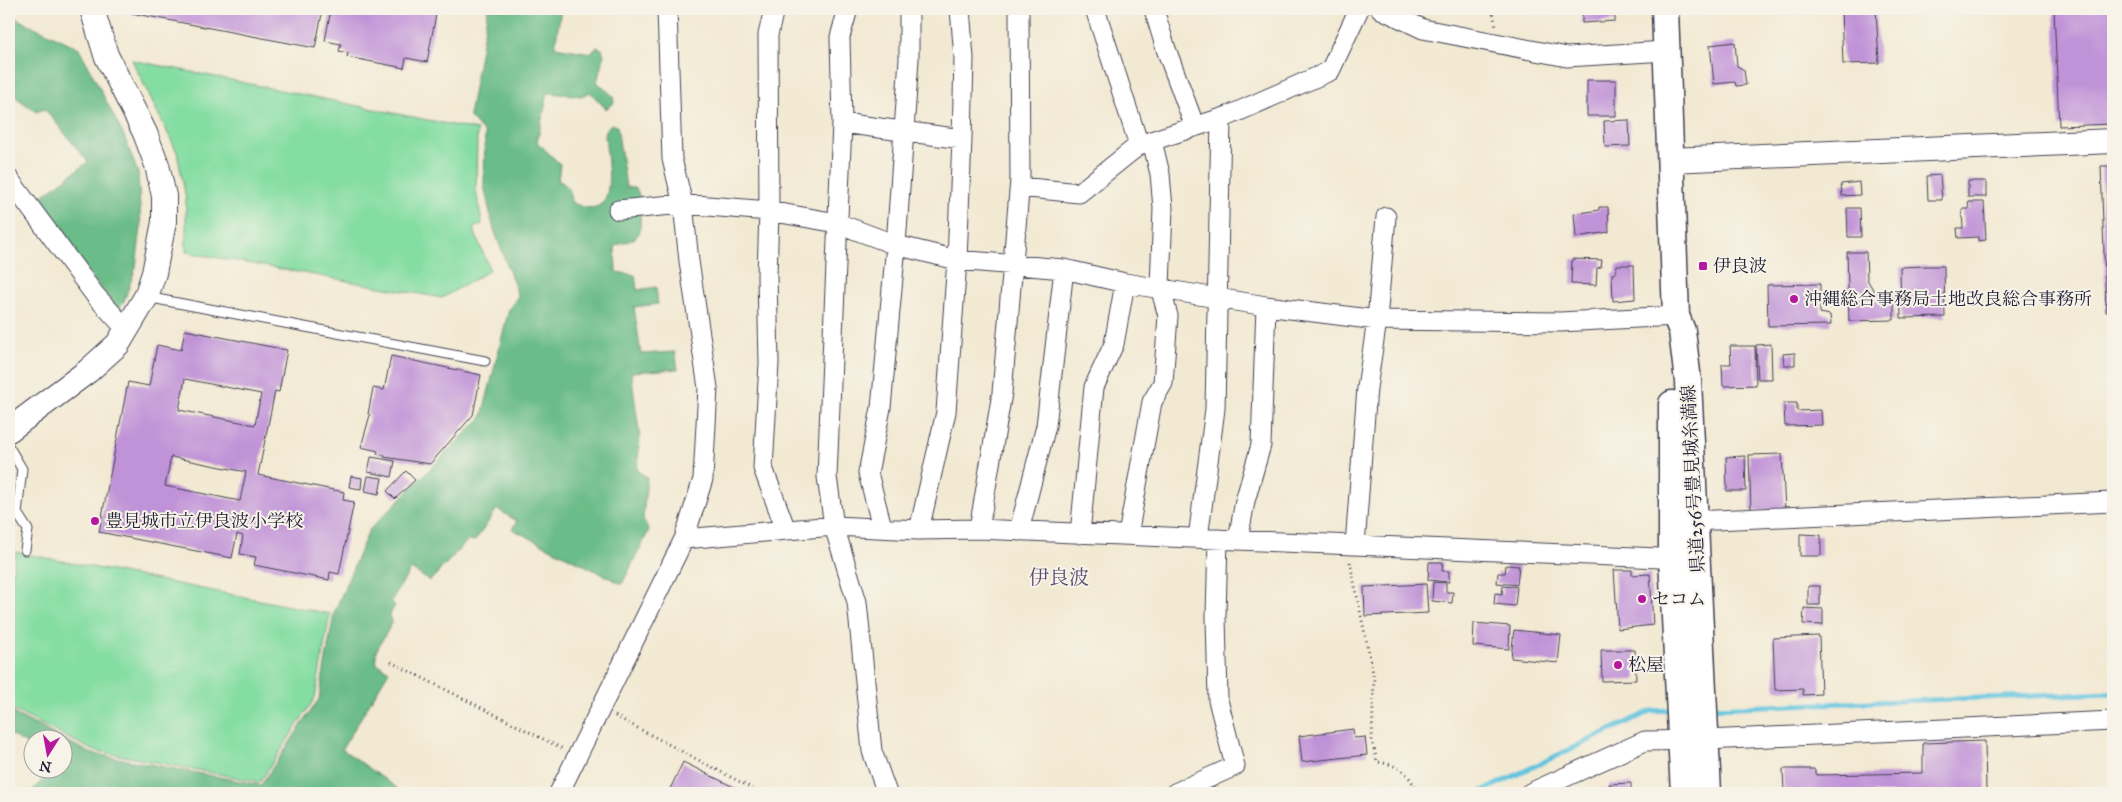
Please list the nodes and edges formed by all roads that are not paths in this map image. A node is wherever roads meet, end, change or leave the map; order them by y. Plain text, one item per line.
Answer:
1 (92, 9) edge
2 (667, 9) edge
3 (774, 9) edge
4 (848, 9) edge
5 (909, 9) edge
6 (960, 9) edge
7 (1018, 9) edge
8 (1095, 9) edge
9 (1156, 9) edge
10 (1359, 9) edge
11 (1381, 9) edge
12 (1665, 9) edge
13 (1666, 51) junction
14 (1220, 119) junction
15 (842, 124) junction
16 (1195, 127) junction
17 (903, 132) junction
18 (962, 139) junction
19 (2113, 141) edge
20 (1146, 143) junction
21 (1670, 160) junction
22 (9, 179) edge
23 (1020, 187) junction
24 (683, 204) junction
25 (618, 210) dead end
26 (769, 211) junction
27 (1386, 216) dead end
28 (837, 223) junction
29 (896, 244) junction
30 (957, 260) junction
31 (1013, 265) junction
32 (1064, 269) junction
33 (1125, 283) junction
34 (1160, 287) junction
35 (146, 297) junction
36 (1217, 297) junction
37 (1266, 306) junction
38 (1676, 316) junction
39 (1377, 320) junction
40 (127, 330) junction
41 (485, 361) dead end
42 (9, 430) edge
43 (9, 447) edge
44 (2113, 502) edge
45 (1694, 521) junction
46 (834, 526) junction
47 (882, 527) junction
48 (979, 529) junction
49 (786, 530) junction
50 (918, 530) junction
51 (1019, 531) junction
52 (1080, 534) junction
53 (1128, 536) junction
54 (1198, 538) junction
55 (684, 539) junction
56 (1218, 539) junction
57 (1238, 540) junction
58 (1351, 545) junction
59 (25, 550) dead end
60 (1685, 559) junction
61 (2113, 721) edge
62 (1694, 736) junction
63 (559, 793) edge
64 (887, 793) edge
65 (1175, 793) edge
66 (1530, 793) edge
67 (1684, 793) edge
68 (1708, 793) edge

1 - 35 street
2 - 24 street
3 - 26 street
4 - 15 street
5 - 17 street
6 - 18 street
7 - 23 street
8 - 20 street
9 - 16 street
10 - 14 street
11 - 13 street
12 - 13 main road, 県道256号豊見城糸満線
13 - 21 main road, 県道256号豊見城糸満線
14 - 16 street
14 - 36 street
15 - 17 street
15 - 28 street
16 - 20 street
17 - 18 street
17 - 29 street
18 - 30 street
19 - 21 street
20 - 23 street
20 - 34 street
21 - 38 main road, 県道256号豊見城糸満線
22 - 40 street
23 - 31 street
24 - 25 street
24 - 26 street
24 - 55 street
26 - 28 street
26 - 49 street
27 - 39 street
28 - 29 street
28 - 46 street
29 - 30 street
29 - 47 street
30 - 31 street
30 - 50 street
31 - 32 street
31 - 48 street
32 - 33 street
32 - 51 street
33 - 34 street
33 - 52 street
34 - 36 street
34 - 53 street
35 - 40 street
35 - 41 lane
36 - 37 street
36 - 54 street
37 - 39 street
37 - 57 street
38 - 39 street
38 - 45 main road, 県道256号豊見城糸満線
38 - 60 main road, 県道256号豊見城糸満線
39 - 58 street
40 - 42 street
43 - 59 lane
44 - 45 street
45 - 60 main road, 県道256号豊見城糸満線
46 - 47 street
46 - 49 street
46 - 64 street
47 - 50 street
48 - 50 street
48 - 51 street
49 - 55 street
51 - 52 street
52 - 53 street
53 - 54 street
54 - 56 street
55 - 63 street
56 - 57 street
56 - 65 street
57 - 58 street
58 - 60 street
60 - 62 main road, 県道256号豊見城糸満線
61 - 62 street
62 - 66 street
62 - 67 main road, 県道256号豊見城糸満線
62 - 68 main road, 県道256号豊見城糸満線

